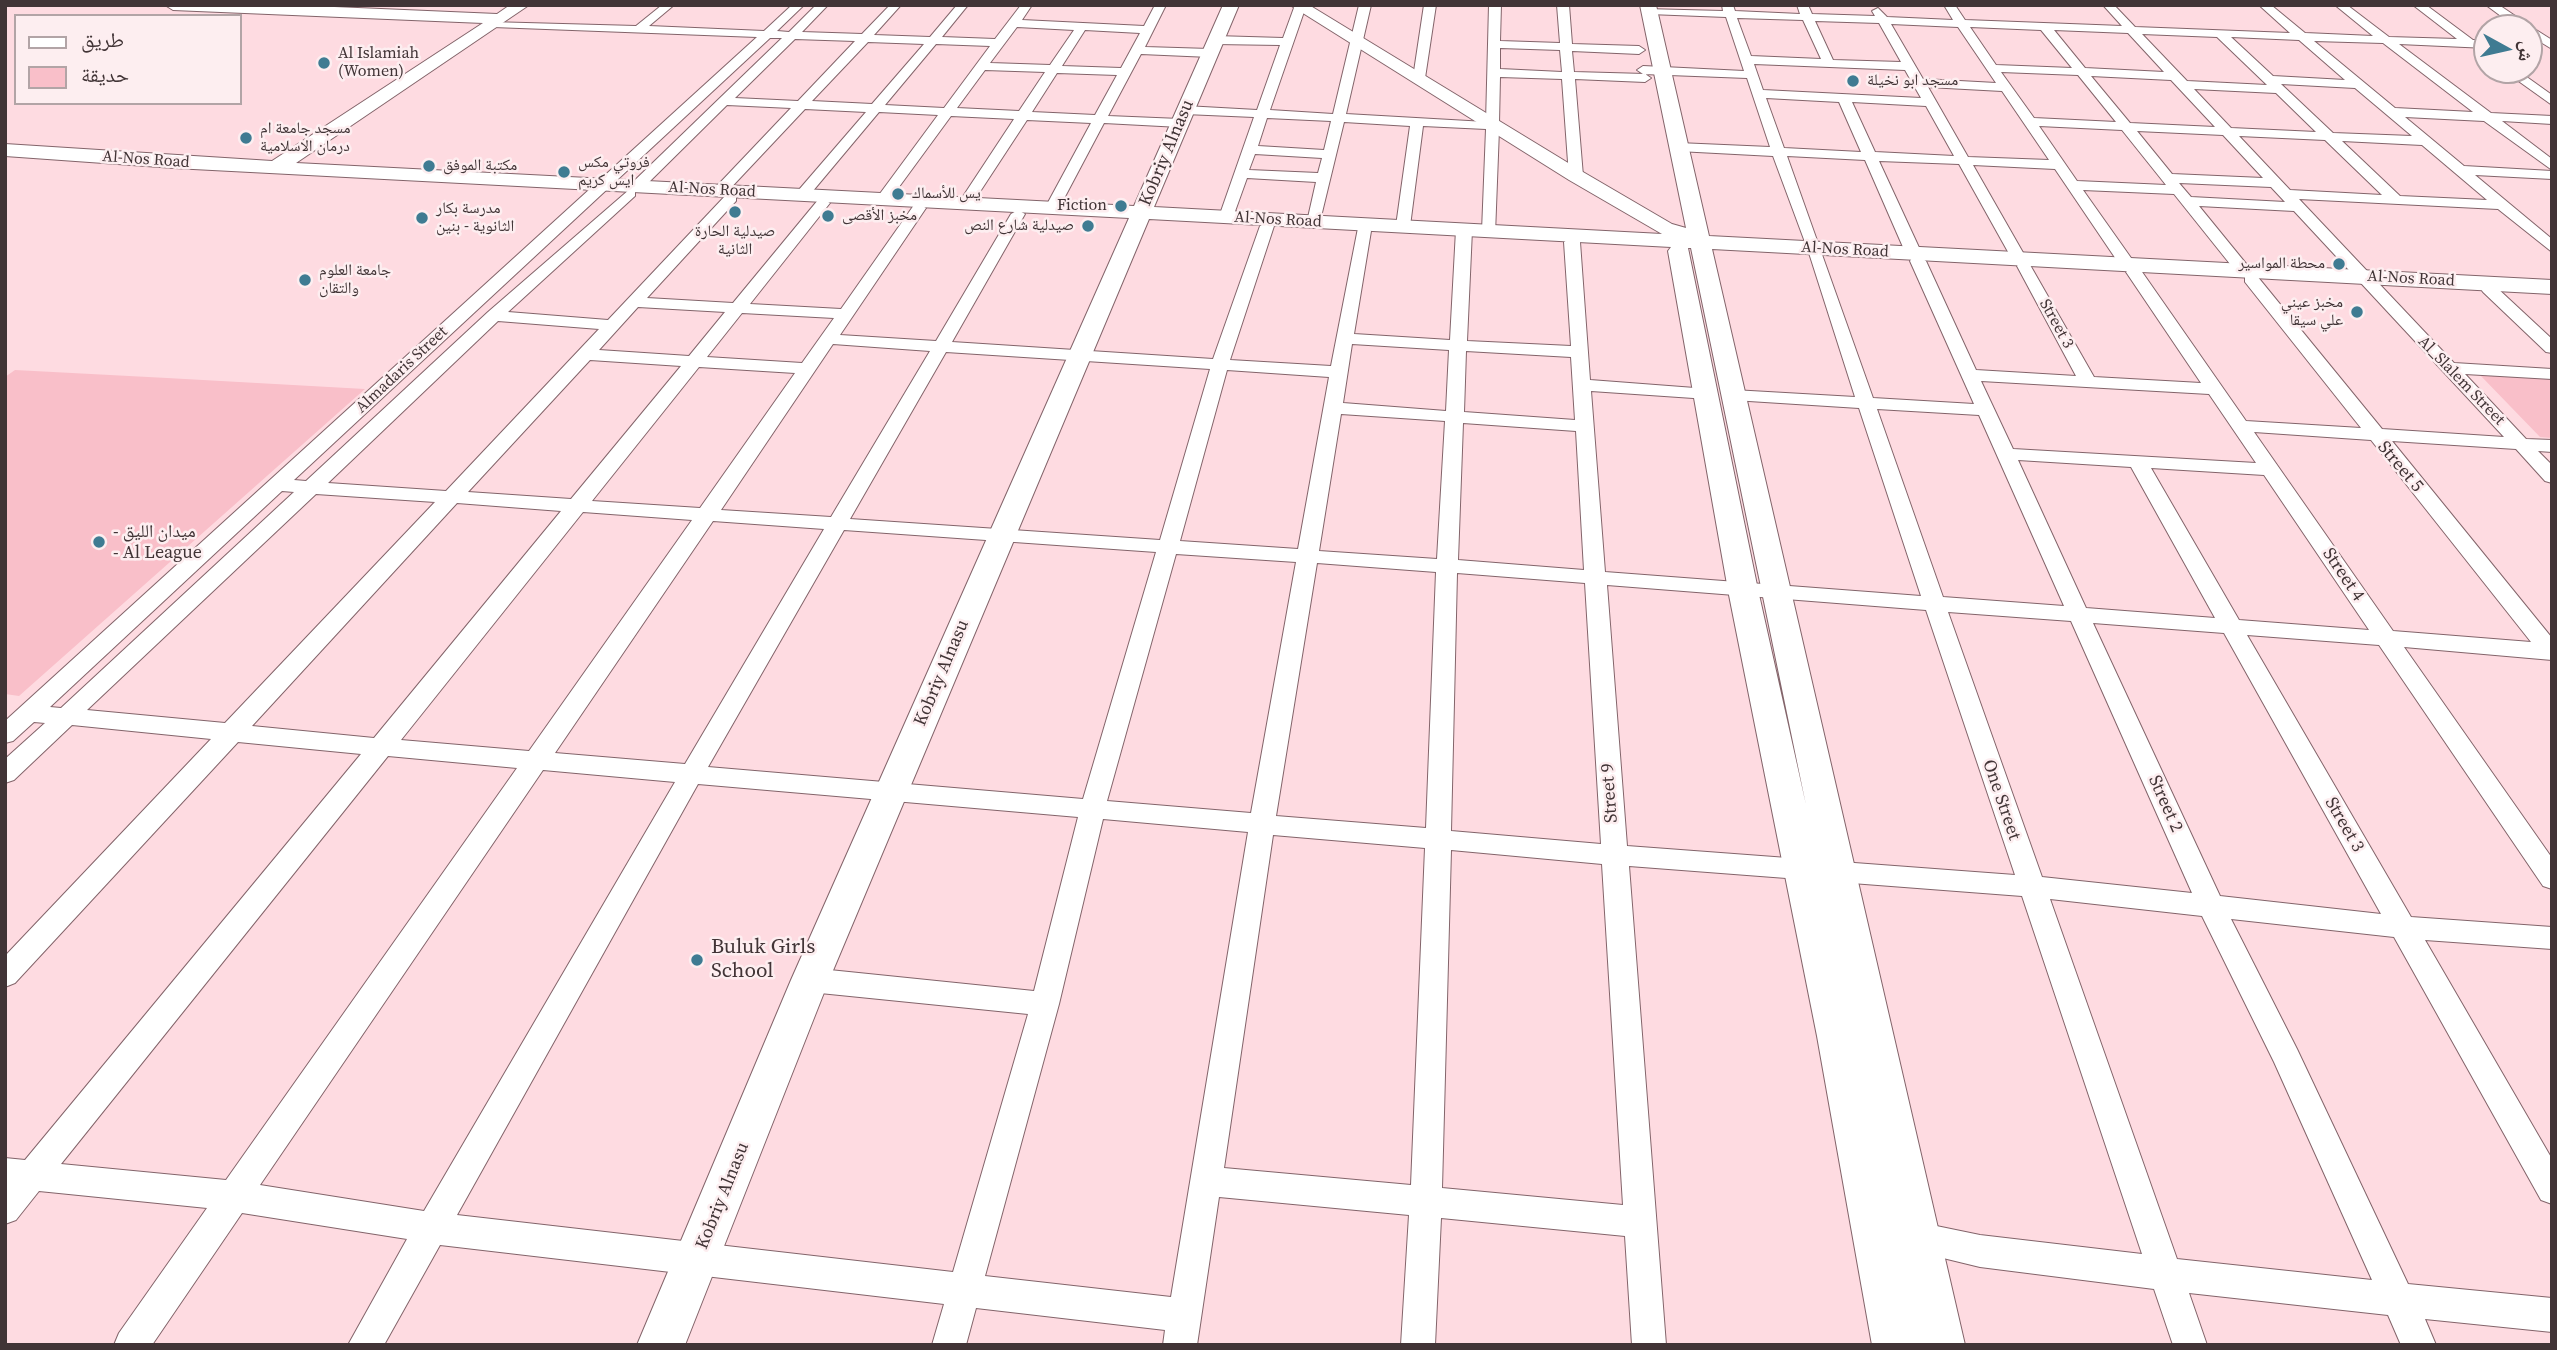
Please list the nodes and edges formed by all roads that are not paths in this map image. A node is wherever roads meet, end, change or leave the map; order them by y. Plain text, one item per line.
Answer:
1 (173, 5) edge
2 (521, 5) edge
3 (669, 5) edge
4 (799, 5) edge
5 (823, 5) edge
6 (896, 5) edge
7 (963, 5) edge
8 (1027, 5) edge
9 (1161, 5) edge
10 (1231, 5) edge
11 (1365, 5) edge
12 (1430, 5) edge
13 (1495, 5) edge
14 (1563, 5) edge
15 (1874, 5) edge
16 (1949, 5) edge
17 (2108, 5) edge
18 (2263, 5) edge
19 (2340, 5) edge
20 (2418, 5) edge
21 (1299, 6) edge
22 (1643, 7) edge
23 (1729, 10) edge
24 (1804, 11) edge
25 (1883, 20) junction
26 (497, 21) junction
27 (1014, 23) junction
28 (1961, 23) junction
29 (2045, 26) junction
30 (1081, 27) junction
31 (639, 29) junction
32 (1147, 30) junction
33 (2130, 30) junction
34 (2220, 33) junction
35 (768, 34) junction
36 (791, 35) junction
37 (2301, 36) junction
38 (865, 38) junction
39 (2387, 39) junction
40 (934, 41) junction
41 (1357, 41) junction
42 (1287, 42) junction
43 (999, 43) junction
44 (2470, 43) junction
45 (2473, 43) edge
46 (1495, 44) junction
47 (2473, 45) edge
48 (1212, 47) junction
49 (1567, 47) junction
50 (1136, 50) junction
51 (1748, 60) junction
52 (1829, 63) junction
53 (982, 66) junction
54 (1909, 66) junction
55 (1647, 67) junction
56 (1992, 68) junction
57 (1053, 69) junction
58 (2195, 71) dead end
59 (1124, 72) junction
60 (2081, 72) junction
61 (1495, 73) junction
62 (1752, 75) junction
63 (1570, 76) junction
64 (2176, 77) junction
65 (1419, 78) junction
66 (1784, 78) junction
67 (2263, 79) junction
68 (1918, 83) junction
69 (2356, 84) junction
70 (2528, 84) edge
71 (2004, 87) junction
72 (1759, 94) junction
73 (1844, 98) junction
74 (722, 101) junction
75 (2552, 101) edge
76 (1929, 102) junction
77 (803, 105) junction
78 (875, 108) junction
79 (948, 112) junction
80 (2391, 112) junction
81 (1262, 114) junction
82 (1022, 116) junction
83 (2489, 116) junction
84 (1182, 117) junction
85 (1340, 117) junction
86 (1098, 120) junction
87 (2552, 120) edge
88 (1417, 121) junction
89 (2029, 122) junction
90 (1495, 125) junction
91 (2127, 126) junction
92 (2224, 130) junction
93 (2328, 136) junction
94 (2426, 141) junction
95 (1678, 147) junction
96 (5, 150) edge
97 (1250, 150) junction
98 (1778, 152) junction
99 (1332, 154) junction
100 (1870, 156) junction
101 (5, 159) edge
102 (1962, 160) junction
103 (2058, 165) junction
104 (2552, 166) edge
105 (276, 167) junction
106 (2461, 170) junction
107 (1241, 174) junction
108 (2552, 175) edge
109 (1576, 176) junction
110 (1326, 178) junction
111 (2071, 185) junction
112 (600, 188) junction
113 (634, 189) junction
114 (2279, 189) junction
115 (2178, 190) junction
116 (725, 194) junction
117 (813, 199) junction
118 (883, 199) junction
119 (2395, 200) junction
120 (965, 204) junction
121 (2500, 205) junction
122 (2297, 207) junction
123 (919, 208) junction
124 (1052, 208) junction
125 (1018, 214) junction
126 (1141, 216) junction
127 (1226, 217) junction
128 (1314, 222) junction
129 (1267, 226) junction
130 (1403, 226) junction
131 (1363, 231) junction
132 (1490, 231) junction
133 (1465, 233) junction
134 (1572, 242) junction
135 (1688, 242) junction
136 (2552, 247) edge
137 (1814, 252) junction
138 (1916, 257) junction
139 (2022, 263) junction
140 (2131, 269) junction
141 (2247, 275) junction
142 (2366, 281) junction
143 (2552, 287) edge
144 (2489, 289) junction
145 (2552, 293) edge
146 (633, 302) junction
147 (738, 308) junction
148 (846, 314) junction
149 (494, 316) junction
150 (610, 325) junction
151 (829, 339) junction
152 (1346, 339) junction
153 (1459, 345) junction
154 (939, 346) junction
155 (2552, 348) edge
156 (1580, 352) junction
157 (582, 355) junction
158 (1080, 355) junction
159 (695, 361) junction
160 (1220, 364) junction
161 (2449, 368) junction
162 (807, 369) junction
163 (1340, 372) junction
164 (2552, 374) edge
165 (1970, 375) junction
166 (2088, 382) junction
167 (1582, 385) junction
168 (2216, 389) junction
169 (1721, 395) junction
170 (1866, 404) junction
171 (1333, 408) junction
172 (1986, 410) junction
173 (1456, 416) junction
174 (1585, 426) junction
175 (2242, 426) junction
176 (2374, 435) junction
177 (2521, 444) junction
178 (2552, 446) edge
179 (2006, 454) junction
180 (2137, 461) junction
181 (2272, 470) junction
182 (2552, 477) edge
183 (277, 485) junction
184 (311, 487) junction
185 (452, 496) junction
186 (578, 505) junction
187 (707, 514) junction
188 (837, 522) junction
189 (1001, 534) junction
190 (1167, 546) junction
191 (1308, 557) junction
192 (1447, 566) junction
193 (1595, 578) junction
194 (1743, 590) junction
195 (1777, 593) junction
196 (1934, 605) junction
197 (2080, 616) junction
198 (2231, 627) junction
199 (2387, 639) junction
200 (2551, 652) edge
201 (29, 713) junction
202 (66, 717) junction
203 (232, 733) junction
204 (5, 735) edge
205 (382, 747) junction
206 (539, 760) junction
207 (692, 773) junction
208 (5, 774) edge
209 (892, 790) junction
210 (1093, 808) junction
211 (1262, 823) junction
212 (1438, 839) junction
213 (1614, 854) junction
214 (1819, 872) junction
215 (2552, 879) edge
216 (2031, 886) junction
217 (2211, 906) junction
218 (2403, 927) junction
219 (2552, 938) edge
220 (5, 975) edge
221 (810, 980) junction
222 (1045, 1004) junction
223 (19, 1174) edge
224 (1208, 1181) junction
225 (2552, 1189) edge
226 (233, 1196) junction
227 (1426, 1202) junction
228 (5, 1209) edge
229 (1640, 1222) junction
230 (433, 1228) junction
231 (1917, 1238) junction
232 (697, 1260) junction
233 (2165, 1273) junction
234 (965, 1289) junction
235 (2398, 1301) junction
236 (2552, 1315) edge
237 (1183, 1330) edge
238 (131, 1345) edge
239 (365, 1345) edge
240 (661, 1345) edge
241 (949, 1345) edge
242 (1418, 1345) edge
243 (1648, 1345) edge
244 (1896, 1345) edge
245 (1941, 1345) edge
246 (2190, 1345) edge
247 (2418, 1345) edge

1 - 26 street
2 - 26 street
3 - 31 street
4 - 35 street, Almadaris Street
5 - 36 street
6 - 38 street
7 - 40 street
8 - 27 street
9 - 32 street
10 - 48 street, Kobriy Alnasu
11 - 41 street
12 - 65 street
13 - 46 street
14 - 49 street
15 - 25 street, Street 3
16 - 28 street, Street 4
17 - 33 street
18 - 37 street
19 - 39 street
20 - 44 street
21 - 41 street
21 - 42 street
22 - 23 street
22 - 55 street
23 - 24 street
23 - 51 street, One Street
24 - 25 street
24 - 52 street
25 - 28 street
25 - 54 street, Street 3
26 - 31 street
26 - 105 street
27 - 30 street
27 - 43 street
28 - 29 street
28 - 56 street, Street 4
29 - 33 street
29 - 60 street, Street 5
30 - 32 street
30 - 57 street
31 - 35 street
32 - 50 street
33 - 34 street
33 - 64 street
34 - 37 street
34 - 67 street
35 - 36 street
35 - 112 street, Almadaris Street
36 - 38 street
36 - 74 street
37 - 39 street
37 - 69 street
38 - 40 street
38 - 77 street
39 - 44 street
39 - 83 street
40 - 43 street
40 - 78 street
41 - 65 street
41 - 85 street
42 - 48 street
42 - 81 street
43 - 53 street
44 - 45 street
44 - 47 street
46 - 49 street
46 - 61 street
48 - 50 street
48 - 84 street, Kobriy Alnasu
49 - 55 street
49 - 63 street
50 - 59 street
51 - 62 street, One Street
51 - 66 street
52 - 54 street
52 - 66 street
53 - 57 street
53 - 79 street
54 - 68 street, Street 3
55 - 62 street
55 - 63 street
55 - 95 street
55 - 135 street
56 - 60 street
56 - 71 street, Street 4
57 - 59 street
57 - 82 street
58 - 64 street
59 - 86 street
60 - 64 street
60 - 91 street, Street 5
61 - 63 street
61 - 90 street
62 - 72 street, One Street
63 - 109 street
64 - 67 street
64 - 92 street
65 - 90 street
66 - 72 street
66 - 73 street
67 - 69 street
67 - 93 street
68 - 71 street
68 - 76 street, Street 3
69 - 80 street
70 - 75 street
71 - 89 street, Street 4
72 - 98 street, One Street
73 - 76 street
73 - 100 street, Street 2
74 - 77 street
74 - 113 street
76 - 102 street, Street 3
77 - 78 street
77 - 116 street
78 - 79 street
78 - 117 street
79 - 82 street
79 - 118 street
80 - 83 street
80 - 94 street
81 - 84 street
81 - 85 street
81 - 97 street
82 - 86 street
82 - 120 street
83 - 87 street
83 - 104 street
84 - 86 street
84 - 126 street, Kobriy Alnasu
85 - 88 street
85 - 99 street
86 - 124 street
88 - 90 street
88 - 130 street
89 - 91 street
89 - 103 street, Street 4
90 - 109 street
90 - 132 street
91 - 92 street
91 - 115 street, Street 5
92 - 93 street
92 - 114 street
93 - 94 street
93 - 119 street
94 - 106 street
95 - 98 street
95 - 135 street
96 - 105 street, Al-Nos Road
97 - 99 street
97 - 107 street
98 - 100 street
98 - 137 street, One Street
99 - 110 street
100 - 102 street
100 - 138 street, Street 2
101 - 112 street, Al-Nos Road
102 - 103 street
102 - 139 street, Street 3
103 - 111 street, Street 4
105 - 112 street, Al-Nos Road
106 - 108 street
106 - 121 street
107 - 110 street
107 - 127 street
109 - 135 street
110 - 128 street
111 - 115 street
111 - 140 street, Street 4
112 - 113 street, Al-Nos Road
112 - 183 street, Almadaris Street
113 - 116 street, Al-Nos Road
113 - 149 street
114 - 115 street
114 - 119 street
114 - 122 street
115 - 122 street
115 - 141 street, Street 5
116 - 117 street, Al-Nos Road
116 - 146 street
117 - 118 street, Al-Nos Road
117 - 123 street, Al-Nos Road
117 - 147 street
118 - 120 street, Al-Nos Road
119 - 121 street
120 - 124 street, Al-Nos Road
121 - 136 street
122 - 142 street
123 - 125 street, Al-Nos Road
123 - 148 street
124 - 126 street, Al-Nos Road
125 - 126 street, Al-Nos Road
125 - 154 street
126 - 127 street, Al-Nos Road
126 - 129 street, Al-Nos Road
126 - 158 street, Kobriy Alnasu
127 - 128 street, Al-Nos Road
128 - 130 street, Al-Nos Road
129 - 131 street, Al-Nos Road
129 - 160 street
130 - 133 street, Al-Nos Road
131 - 133 street, Al-Nos Road
131 - 152 street
132 - 133 street, Al-Nos Road
132 - 135 street, Al-Nos Road
133 - 134 street, Al-Nos Road
133 - 153 street
134 - 135 street, Al-Nos Road
134 - 156 street, Street 9
135 - 137 street, Al-Nos Road
135 - 169 street
137 - 138 street, Al-Nos Road
137 - 170 street, One Street
138 - 139 street, Al-Nos Road
138 - 165 street, Street 2
139 - 140 street, Al-Nos Road
139 - 166 street, Street 3
140 - 141 street, Al-Nos Road
140 - 168 street, Street 4
141 - 142 street, Al-Nos Road
141 - 176 street, Street 5
142 - 143 street, Al-Nos Road
142 - 144 street, Al-Nos Road
142 - 161 street, Al_Slalem Street
144 - 145 street, Al-Nos Road
144 - 155 street
146 - 147 street
146 - 150 street
147 - 148 street
147 - 159 street
148 - 151 street
149 - 150 street
149 - 184 street
150 - 157 street
151 - 154 street
151 - 162 street
152 - 153 street
152 - 163 street
153 - 156 street
153 - 173 street
154 - 158 street
154 - 188 street
156 - 167 street, Street 9
157 - 159 street
157 - 185 street
158 - 160 street
158 - 189 street, Kobriy Alnasu
159 - 162 street
159 - 186 street
160 - 163 street
160 - 190 street
161 - 164 street
161 - 177 street, Al_Slalem Street
162 - 187 street
163 - 171 street
165 - 166 street
165 - 172 street, Street 2
166 - 168 street
167 - 169 street
167 - 174 street, Street 9
168 - 175 street, Street 4
169 - 170 street
169 - 194 street
169 - 195 street
170 - 172 street
170 - 196 street, One Street
171 - 173 street
171 - 191 street
172 - 179 street, Street 2
173 - 174 street
173 - 192 street
174 - 193 street, Street 9
175 - 176 street
175 - 181 street, Street 4
176 - 177 street
176 - 200 street, Street 5
177 - 178 street
177 - 182 street, Al_Slalem Street
179 - 180 street
179 - 197 street, Street 2
180 - 181 street
180 - 198 street, Street 3
181 - 199 street, Street 4
183 - 184 street
183 - 201 street, Almadaris Street
184 - 185 street
184 - 202 street
185 - 186 street
185 - 203 street
186 - 187 street
186 - 205 street
187 - 188 street
187 - 206 street
188 - 189 street
188 - 207 street
189 - 190 street
189 - 209 street, Kobriy Alnasu
190 - 191 street
190 - 210 street
191 - 192 street
191 - 211 street
192 - 193 street
192 - 212 street
193 - 194 street
193 - 213 street, Street 9
194 - 195 street
194 - 214 street
195 - 196 street
195 - 214 street
196 - 197 street
196 - 216 street, One Street
197 - 198 street
197 - 217 street, Street 2
198 - 199 street
198 - 218 street, Street 3
199 - 200 street
199 - 215 street, Street 4
201 - 202 street
201 - 204 street, Almadaris Street
202 - 203 street
202 - 208 street
203 - 205 street
203 - 220 street
205 - 206 street
205 - 223 street
206 - 207 street
206 - 226 street
207 - 209 street
207 - 230 street
209 - 210 street
209 - 221 street, Kobriy Alnasu
210 - 211 street
210 - 222 street
211 - 212 street
211 - 224 street
212 - 213 street
212 - 227 street
213 - 214 street
213 - 229 street, Street 9
214 - 216 street
214 - 231 street
214 - 244 street
216 - 217 street
216 - 233 street, One Street
217 - 218 street
217 - 235 street, Street 2
218 - 219 street
218 - 225 street, Street 3
221 - 222 street
221 - 232 street, Kobriy Alnasu
222 - 234 street
223 - 226 street
223 - 228 street
224 - 227 street
224 - 237 street
226 - 230 street
226 - 238 street
227 - 229 street
227 - 242 street
229 - 243 street, Street 9
230 - 232 street
230 - 239 street
231 - 233 street
231 - 245 street
232 - 234 street
232 - 240 street, Kobriy Alnasu
233 - 235 street
233 - 246 street, One Street
234 - 237 street
234 - 241 street
235 - 236 street
235 - 247 street, Street 2

